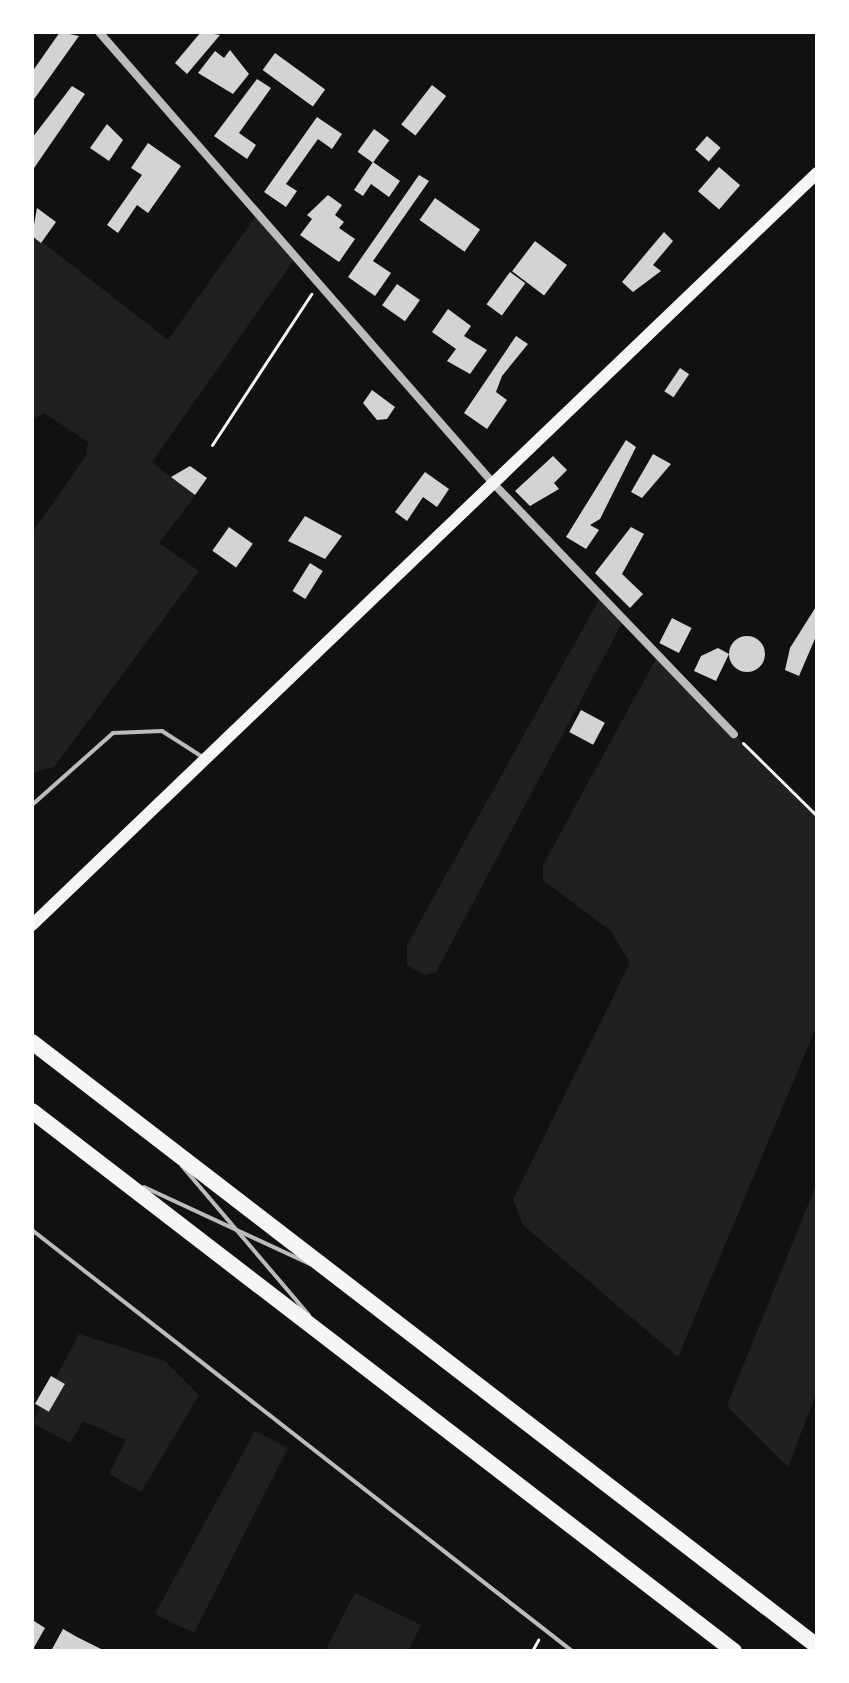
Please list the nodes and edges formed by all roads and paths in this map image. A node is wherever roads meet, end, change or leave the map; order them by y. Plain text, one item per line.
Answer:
1 (99, 32) edge
2 (817, 173) edge
3 (318, 282) junction
4 (212, 445) dead end
5 (493, 483) junction
6 (734, 734) joint
7 (205, 759) junction
8 (32, 805) edge
9 (817, 816) edge
10 (32, 925) edge
11 (32, 1042) edge
12 (32, 1111) edge
13 (153, 1133) junction
14 (120, 1176) junction
15 (32, 1230) edge
16 (237, 1231) junction
17 (353, 1284) junction
18 (321, 1329) junction
19 (817, 1646) edge
20 (572, 1651) edge
21 (734, 1651) edge

1 - 3 street
2 - 5 main road
3 - 4 path
3 - 5 street
5 - 6 street
5 - 7 main road
6 - 9 path
7 - 8 lane
7 - 10 main road
11 - 13 highway
12 - 14 highway
13 - 16 lane
13 - 17 highway
14 - 16 lane
14 - 18 highway
15 - 20 lane
16 - 17 lane
16 - 18 lane
17 - 19 highway
18 - 21 highway

